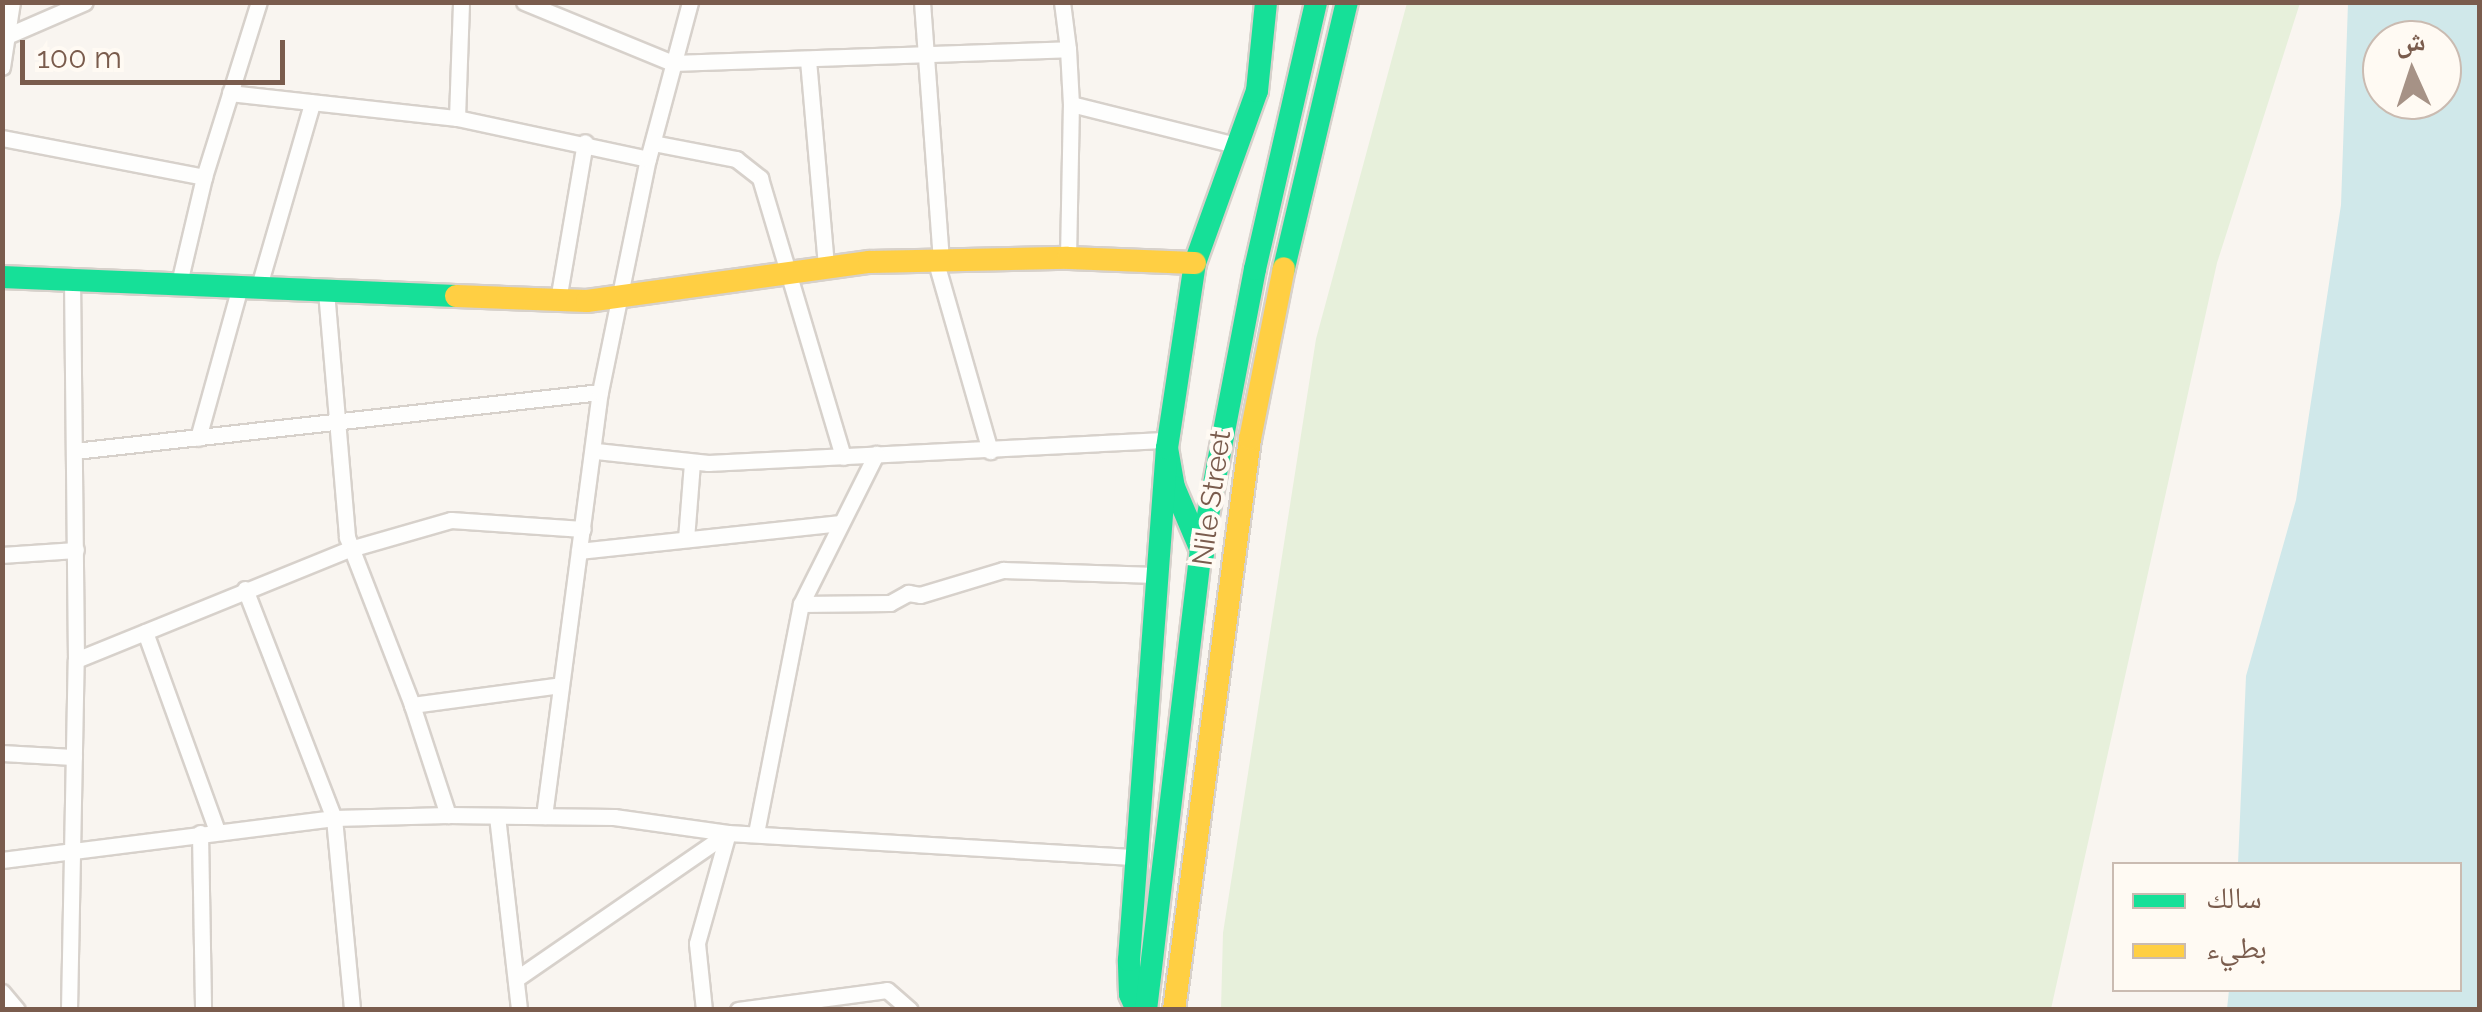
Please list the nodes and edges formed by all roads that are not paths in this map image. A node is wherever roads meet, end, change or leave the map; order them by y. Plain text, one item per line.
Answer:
1 (12, 2) edge
2 (85, 2) edge
3 (259, 2) edge
4 (461, 2) edge
5 (524, 2) edge
6 (690, 2) edge
7 (922, 2) edge
8 (1062, 2) edge
9 (1266, 2) edge
10 (1316, 2) edge
11 (1347, 2) edge
12 (4, 38) edge
13 (1068, 49) junction
14 (925, 55) junction
15 (808, 60) junction
16 (673, 63) junction
17 (2, 68) edge
18 (230, 94) junction
19 (312, 103) junction
20 (1071, 104) junction
21 (457, 118) junction
22 (2, 138) edge
23 (585, 142) junction
24 (1235, 145) junction
25 (651, 151) junction
26 (204, 177) junction
27 (1068, 258) junction
28 (938, 259) junction
29 (1194, 263) junction
30 (826, 267) junction
31 (787, 272) junction
32 (2, 277) edge
33 (72, 277) junction
34 (179, 283) junction
35 (250, 286) junction
36 (326, 292) junction
37 (618, 299) junction
38 (558, 300) junction
39 (600, 392) junction
40 (336, 421) junction
41 (198, 438) junction
42 (1168, 444) junction
43 (75, 451) junction
44 (596, 451) junction
45 (990, 451) junction
46 (876, 454) junction
47 (843, 456) junction
48 (692, 463) junction
49 (842, 523) junction
50 (583, 529) junction
51 (686, 539) junction
52 (350, 549) junction
53 (76, 550) junction
54 (579, 551) junction
55 (1201, 552) junction
56 (2, 554) edge
57 (1156, 574) junction
58 (245, 589) junction
59 (802, 604) junction
60 (1227, 605) junction
61 (145, 632) junction
62 (76, 660) junction
63 (561, 686) junction
64 (412, 705) junction
65 (2, 753) edge
66 (74, 757) junction
67 (448, 815) junction
68 (497, 816) junction
69 (544, 816) junction
70 (334, 818) junction
71 (217, 831) junction
72 (728, 832) junction
73 (200, 833) junction
74 (756, 833) junction
75 (72, 850) junction
76 (1136, 856) junction
77 (2, 860) edge
78 (516, 979) junction
79 (2, 992) edge
80 (16, 1009) edge
81 (8, 1010) edge
82 (68, 1010) edge
83 (203, 1010) edge
84 (352, 1010) edge
85 (518, 1010) edge
86 (704, 1010) edge
87 (738, 1010) edge
88 (910, 1010) edge
89 (1137, 1010) edge
90 (1146, 1010) edge
91 (1174, 1010) edge

1 - 12 street
2 - 12 street
3 - 18 street
4 - 21 street
5 - 16 street
6 - 16 street
7 - 14 street
8 - 13 street
9 - 24 street
10 - 55 street, Nile Street
11 - 60 street, Nile Street
12 - 17 street
13 - 14 street
13 - 20 street
14 - 15 street
14 - 28 street
15 - 16 street
15 - 30 street
16 - 25 street
18 - 19 street
18 - 26 street
19 - 21 street
19 - 35 street
20 - 24 street
20 - 27 street
21 - 23 street
22 - 26 street
23 - 25 street
23 - 38 street
24 - 29 street
25 - 31 street
25 - 37 street
26 - 34 street
27 - 28 street
27 - 29 street
28 - 30 street
28 - 45 street
29 - 42 street
30 - 31 street
31 - 37 street
31 - 47 street
32 - 33 street
33 - 34 street
33 - 43 street
34 - 35 street
35 - 36 street
35 - 41 street
36 - 38 street
36 - 40 street
37 - 38 street
37 - 39 street
39 - 40 street
39 - 44 street
40 - 41 street
40 - 52 street
41 - 43 street
42 - 45 street
42 - 55 street
42 - 57 street
43 - 53 street
44 - 48 street
44 - 50 street
45 - 46 street
46 - 47 street
46 - 49 street
47 - 48 street
48 - 51 street
49 - 51 street
49 - 59 street
50 - 52 street
50 - 54 street
51 - 54 street
52 - 58 street
52 - 64 street
53 - 56 street
53 - 62 street
54 - 63 street
55 - 60 street
55 - 90 street, Nile Street
57 - 59 street
57 - 76 street
58 - 61 street
58 - 70 street
59 - 74 street
60 - 91 street, Nile Street
61 - 62 street
61 - 71 street
62 - 66 street
63 - 64 street
63 - 69 street
64 - 67 street
65 - 66 street
66 - 75 street
67 - 68 street
67 - 70 street
68 - 69 street
68 - 78 street
69 - 72 street
70 - 71 street
70 - 84 street
71 - 73 street
72 - 74 street
72 - 78 street
72 - 86 street
73 - 75 street
73 - 83 street
74 - 76 street
75 - 77 street
75 - 82 street
76 - 89 street
78 - 85 street
79 - 80 street
80 - 81 street
87 - 88 street

